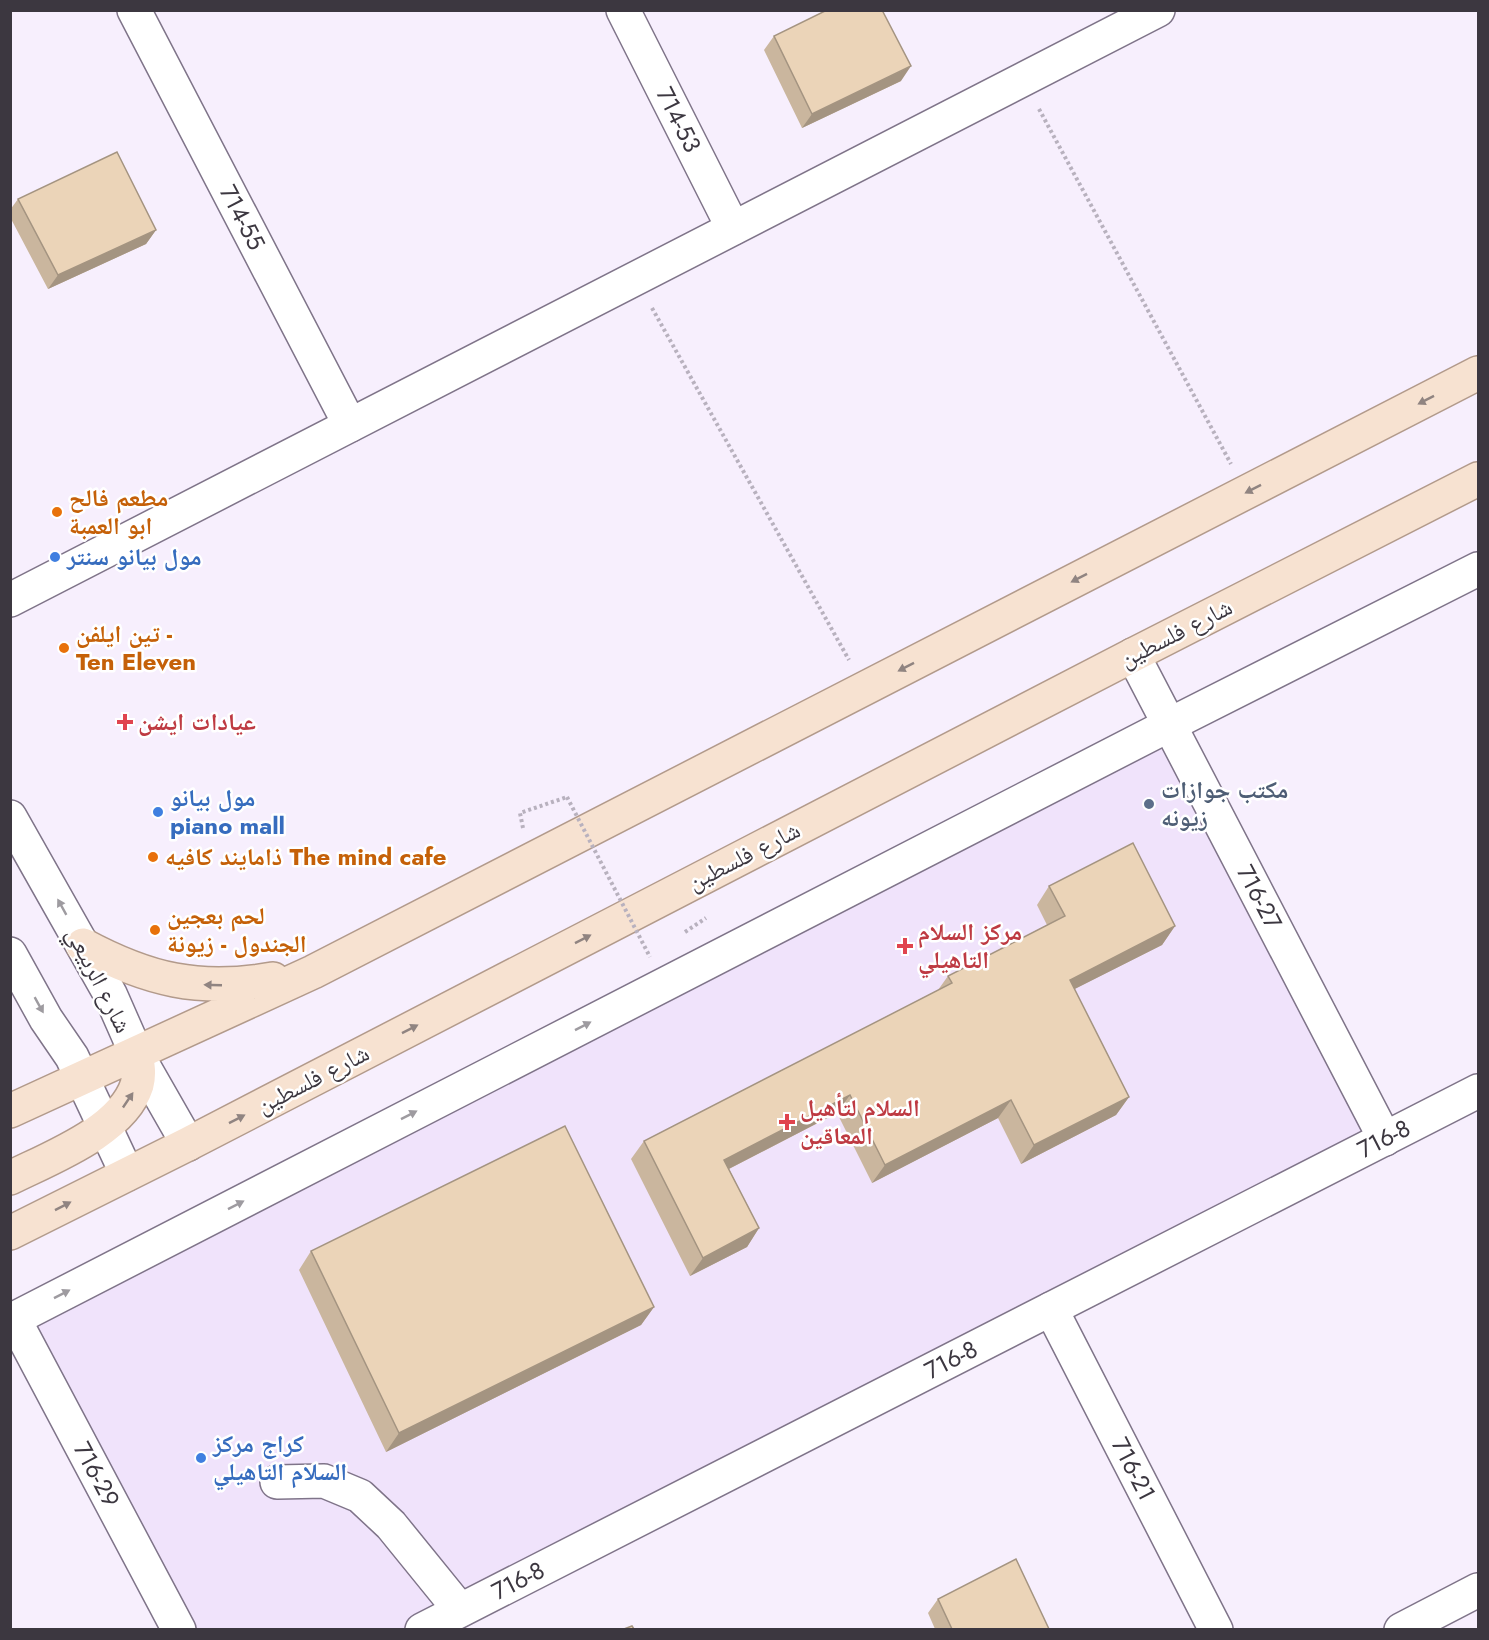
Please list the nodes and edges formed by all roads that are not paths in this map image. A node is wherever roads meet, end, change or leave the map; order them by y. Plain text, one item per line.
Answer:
1 (134, 10) edge
2 (623, 10) edge
3 (1158, 10) edge
4 (1121, 19) edge
5 (733, 228) junction
6 (1479, 373) edge
7 (350, 425) junction
8 (1479, 479) edge
9 (1479, 569) edge
10 (10, 600) edge
11 (1133, 655) junction
12 (1169, 724) junction
13 (10, 817) edge
14 (83, 945) junction
15 (10, 954) edge
16 (313, 972) junction
17 (136, 1053) junction
18 (82, 1077) junction
19 (1479, 1091) edge
20 (10, 1111) edge
21 (104, 1126) junction
22 (1385, 1139) junction
23 (188, 1144) junction
24 (127, 1174) junction
25 (10, 1178) edge
26 (10, 1233) edge
27 (1051, 1309) junction
28 (12, 1320) edge
29 (277, 1482) dead end
30 (1479, 1590) edge
31 (460, 1611) junction
32 (179, 1629) edge
33 (422, 1629) edge
34 (1216, 1629) edge
35 (1401, 1629) edge

1 - 7 street, 714-55
2 - 5 street, 714-53
3 - 4 street
4 - 5 street
5 - 7 street
6 -> 16 main road
7 - 10 street
8 - 11 main road, شارع فلسطين
9 - 12 street
11 - 12 street, 716-27
23 -> 11 main road, شارع فلسطين
12 - 22 street, 716-27
28 -> 12 street
14 -> 13 street, شارع الربيعي
16 -> 14 main road
14 - 17 street, شارع الربيعي
15 -> 18 street
16 - 17 main road
17 - 18 main road
21 -> 17 main road
17 - 23 street, شارع الربيعي
18 - 20 main road
18 - 21 street
19 - 22 street, 716-8
21 - 24 street
21 - 25 main road
22 - 27 street, 716-8
23 - 24 main road, شارع فلسطين
26 -> 24 main road, شارع فلسطين
27 - 31 street, 716-8
27 - 34 street, 716-21
28 - 32 street, 716-29
29 - 31 street
30 - 35 street
31 - 33 street, 716-8

